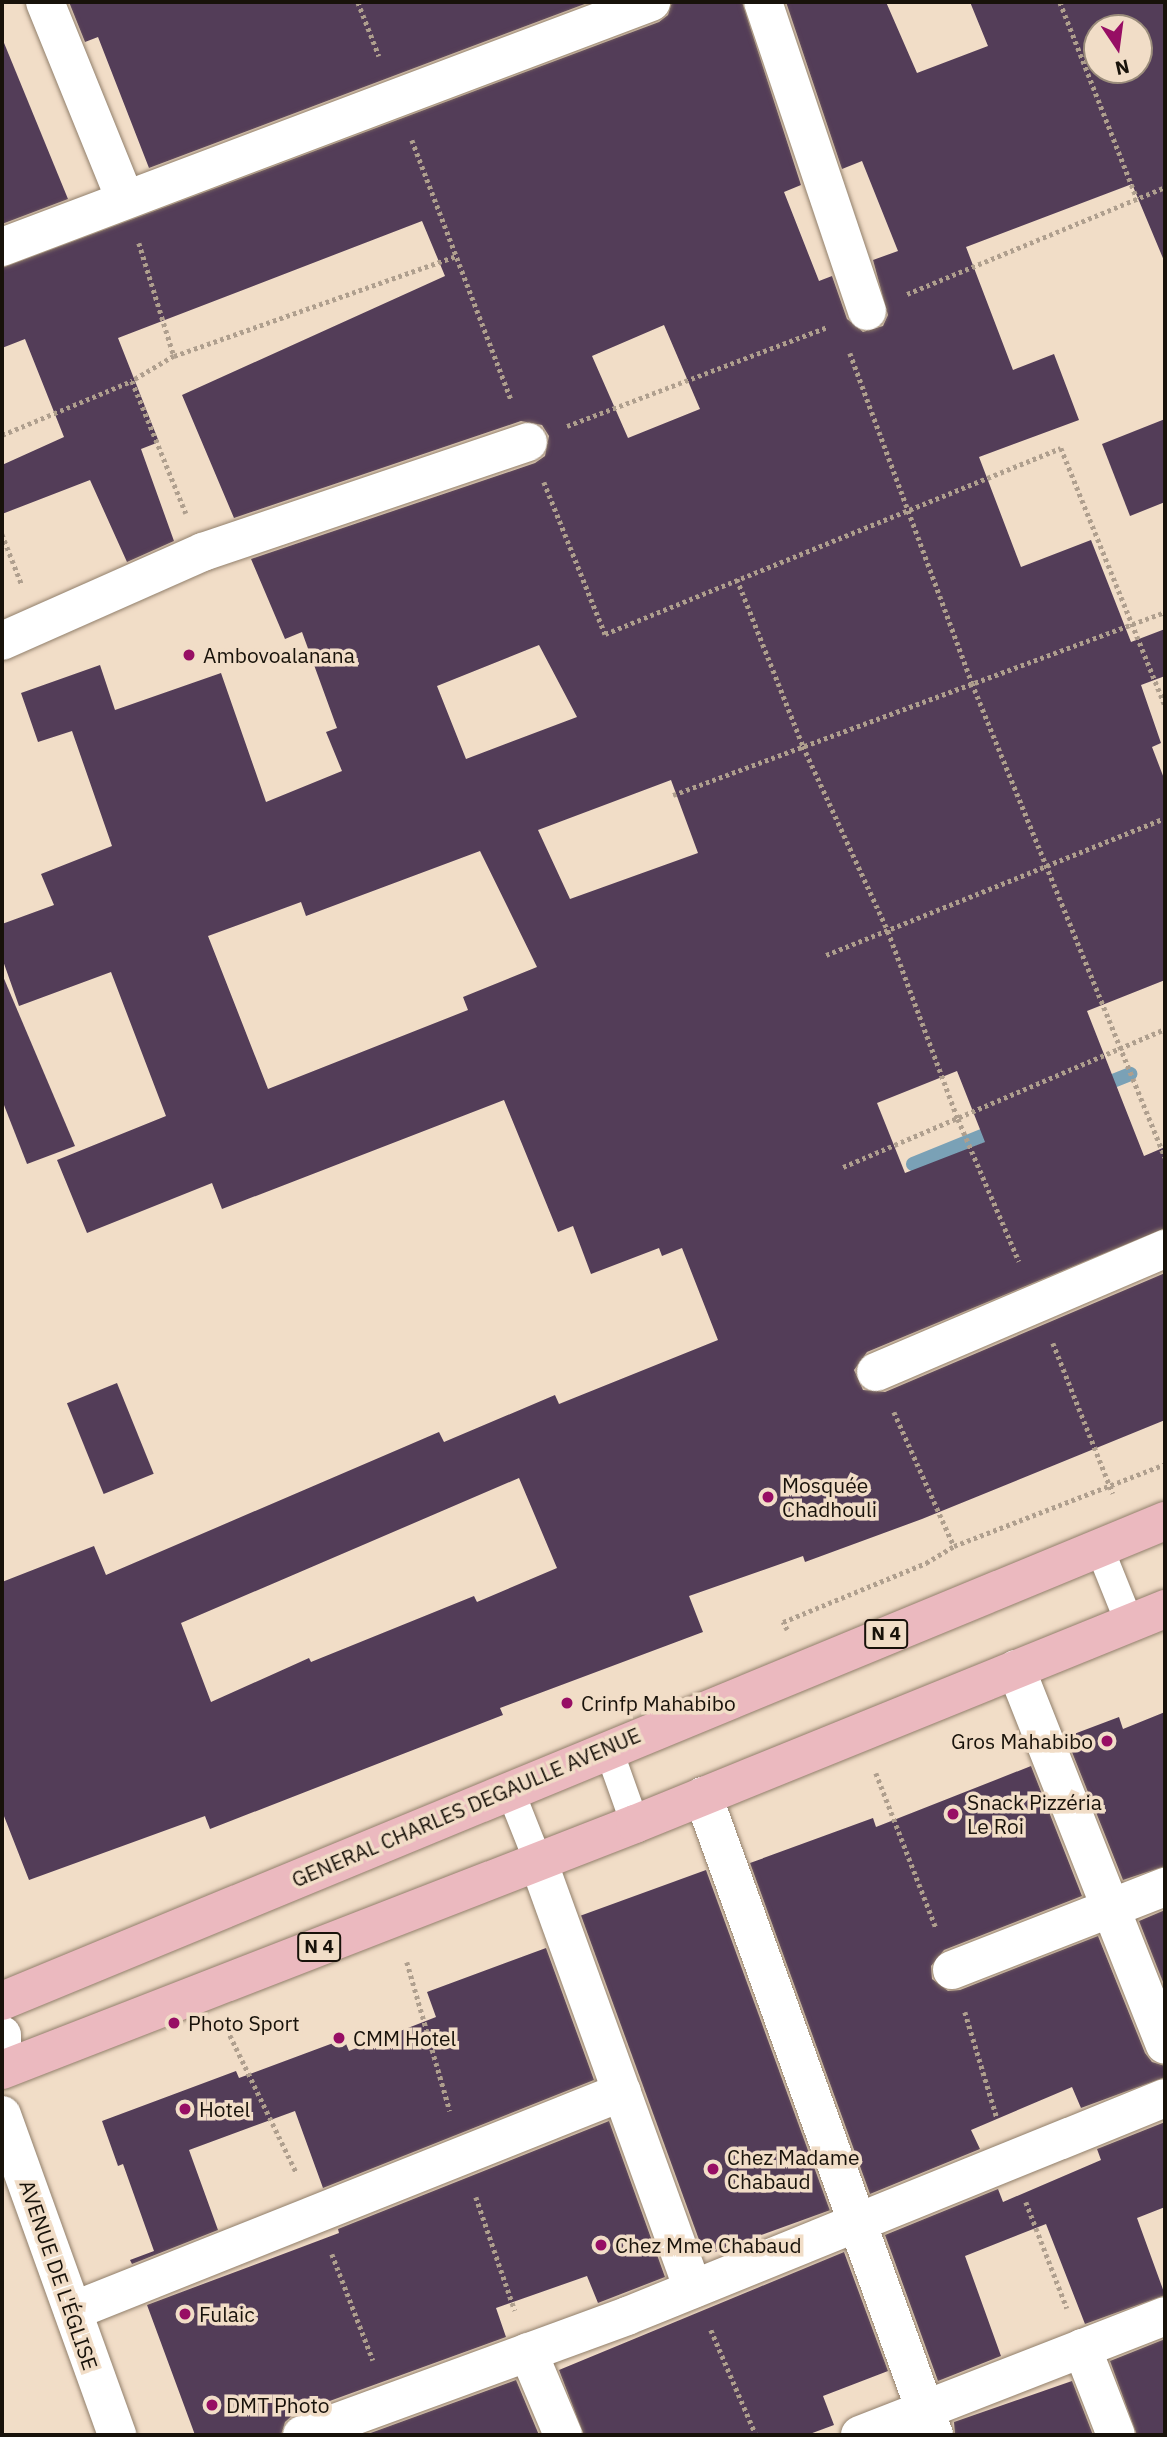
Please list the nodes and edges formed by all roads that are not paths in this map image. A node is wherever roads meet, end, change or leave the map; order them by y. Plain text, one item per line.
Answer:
1 (46, 2) edge
2 (651, 2) edge
3 (763, 2) edge
4 (125, 199) junction
5 (2, 247) edge
6 (867, 310) dead end
7 (528, 442) road end
8 (2, 641) edge
9 (1165, 1249) edge
10 (876, 1372) road end
11 (1165, 1521) edge
12 (1099, 1547) junction
13 (1165, 1609) edge
14 (1130, 1624) junction
15 (1016, 1669) junction
16 (607, 1748) junction
17 (509, 1788) junction
18 (703, 1796) junction
19 (635, 1824) junction
20 (538, 1861) junction
21 (1165, 1887) edge
22 (1110, 1909) junction
23 (952, 1970) road end
24 (2, 2001) edge
25 (2, 2035) edge
26 (1165, 2045) edge
27 (2, 2051) edge
28 (2, 2070) edge
29 (622, 2092) junction
30 (1165, 2098) edge
31 (2, 2115) edge
32 (856, 2223) junction
33 (693, 2289) junction
34 (73, 2311) junction
35 (1165, 2316) edge
36 (1082, 2348) junction
37 (528, 2352) junction
38 (929, 2423) edge
39 (117, 2435) edge
40 (302, 2435) edge
41 (563, 2435) edge
42 (860, 2435) edge
43 (1116, 2435) edge

1 - 4 street
2 - 4 street
3 - 6 street
4 - 5 street
7 - 8 street
9 - 10 street
11 - 12 main road, GENERAL CHARLES DEGAULLE AVENUE / N 4
12 - 14 lane
12 - 16 main road, GENERAL CHARLES DEGAULLE AVENUE / N 4
13 - 14 main road, N 4
14 - 15 main road, N 4
15 - 18 main road, N 4
15 - 22 street
16 - 17 main road, GENERAL CHARLES DEGAULLE AVENUE / N 4
16 - 19 lane
17 - 20 lane
17 - 24 main road, GENERAL CHARLES DEGAULLE AVENUE / N 4
18 - 19 main road, N 4
18 - 32 street
19 - 20 main road, N 4
20 - 28 main road, N 4
20 - 29 street
21 - 22 street
22 - 23 street
22 - 26 street
25 - 27 street
29 - 33 street
29 - 34 street
30 - 32 street
31 - 34 street, AVENUE DE L'ÉGLISE
32 - 33 street
32 - 38 street
33 - 37 street
34 - 39 street, AVENUE DE L'ÉGLISE
35 - 36 street
36 - 38 street
36 - 43 street
37 - 40 street
37 - 41 street
38 - 42 street

